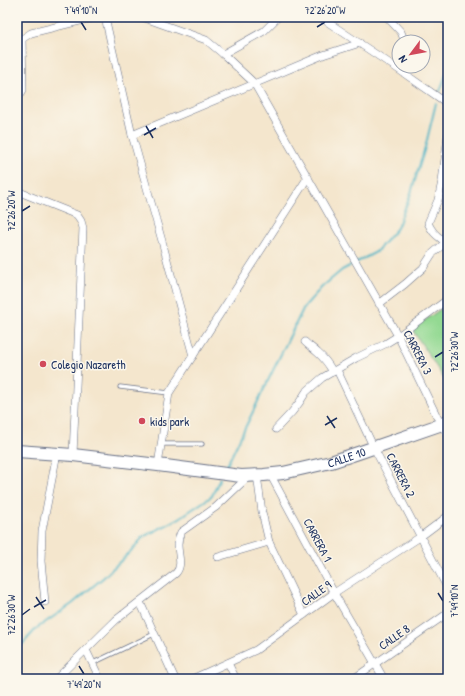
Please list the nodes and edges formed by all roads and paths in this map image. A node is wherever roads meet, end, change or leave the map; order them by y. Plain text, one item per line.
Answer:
1 (96, 17) edge
2 (105, 17) edge
3 (142, 17) edge
4 (278, 17) edge
5 (320, 17) edge
6 (387, 17) edge
7 (152, 19) edge
8 (402, 34) edge
9 (360, 43) junction
10 (223, 54) junction
11 (391, 62) edge
12 (409, 74) edge
13 (254, 83) junction
14 (17, 95) edge
15 (448, 104) edge
16 (132, 135) junction
17 (448, 136) edge
18 (308, 177) junction
19 (17, 191) edge
20 (447, 244) edge
21 (448, 298) edge
22 (379, 304) junction
23 (398, 336) junction
24 (305, 342) dead end
25 (193, 356) junction
26 (335, 371) junction
27 (120, 387) dead end
28 (169, 393) junction
29 (446, 427) edge
30 (276, 429) dead end
31 (161, 444) junction
32 (202, 444) dead end
33 (374, 448) junction
34 (17, 451) edge
35 (57, 453) junction
36 (73, 455) junction
37 (158, 465) junction
38 (270, 474) junction
39 (249, 475) junction
40 (448, 516) edge
41 (420, 537) junction
42 (269, 542) junction
43 (218, 557) dead end
44 (448, 589) edge
45 (334, 593) junction
46 (45, 602) dead end
47 (140, 602) junction
48 (448, 613) edge
49 (304, 616) junction
50 (154, 634) junction
51 (86, 650) junction
52 (93, 663) junction
53 (228, 663) junction
54 (375, 663) junction
55 (56, 679) edge
56 (100, 679) edge
57 (175, 679) edge
58 (192, 679) edge
59 (236, 679) edge
60 (353, 679) edge
61 (384, 679) edge

1 - 14 street
2 - 16 street
3 - 7 street, CARRERA 3
4 - 10 street
5 - 9 street
6 - 8 street
7 - 10 street, CARRERA 3
9 - 11 street
9 - 13 street
10 - 13 street, CARRERA 3
12 - 15 street
13 - 16 street
13 - 18 street, CARRERA 3
16 - 25 street
17 - 20 street
18 - 22 street, CARRERA 3
18 - 25 street
19 - 36 street
20 - 22 street
21 - 23 street
22 - 23 street, CARRERA 3
23 - 26 street
23 - 29 street, CARRERA 3
24 - 26 street, CARRERA 2
25 - 28 street
26 - 30 street
26 - 33 street, CARRERA 2
27 - 28 lane
28 - 31 street
29 - 33 main road, CALLE 10
31 - 32 lane
31 - 37 street
33 - 38 main road, CALLE 10
33 - 41 street, CARRERA 2
34 - 35 main road, CALLE 10
35 - 36 main road, CALLE 10
35 - 46 street
36 - 37 main road, CALLE 10
37 - 39 main road, CALLE 10
38 - 39 main road, CALLE 10
38 - 45 street, CARRERA 1
39 - 42 street
39 - 47 street
40 - 41 street, CALLE 9
41 - 44 street, CARRERA 2
41 - 45 street, CALLE 9
42 - 43 street
42 - 49 street
45 - 49 street, CALLE 9
45 - 54 street, CARRERA 1
47 - 50 street
47 - 51 street
48 - 54 street, CALLE 8
49 - 53 street, CALLE 9
50 - 52 lane
50 - 57 street
51 - 52 street
51 - 55 street
52 - 56 street
53 - 58 street, CALLE 9
53 - 59 street
54 - 60 street, CALLE 8
54 - 61 street, CARRERA 1

